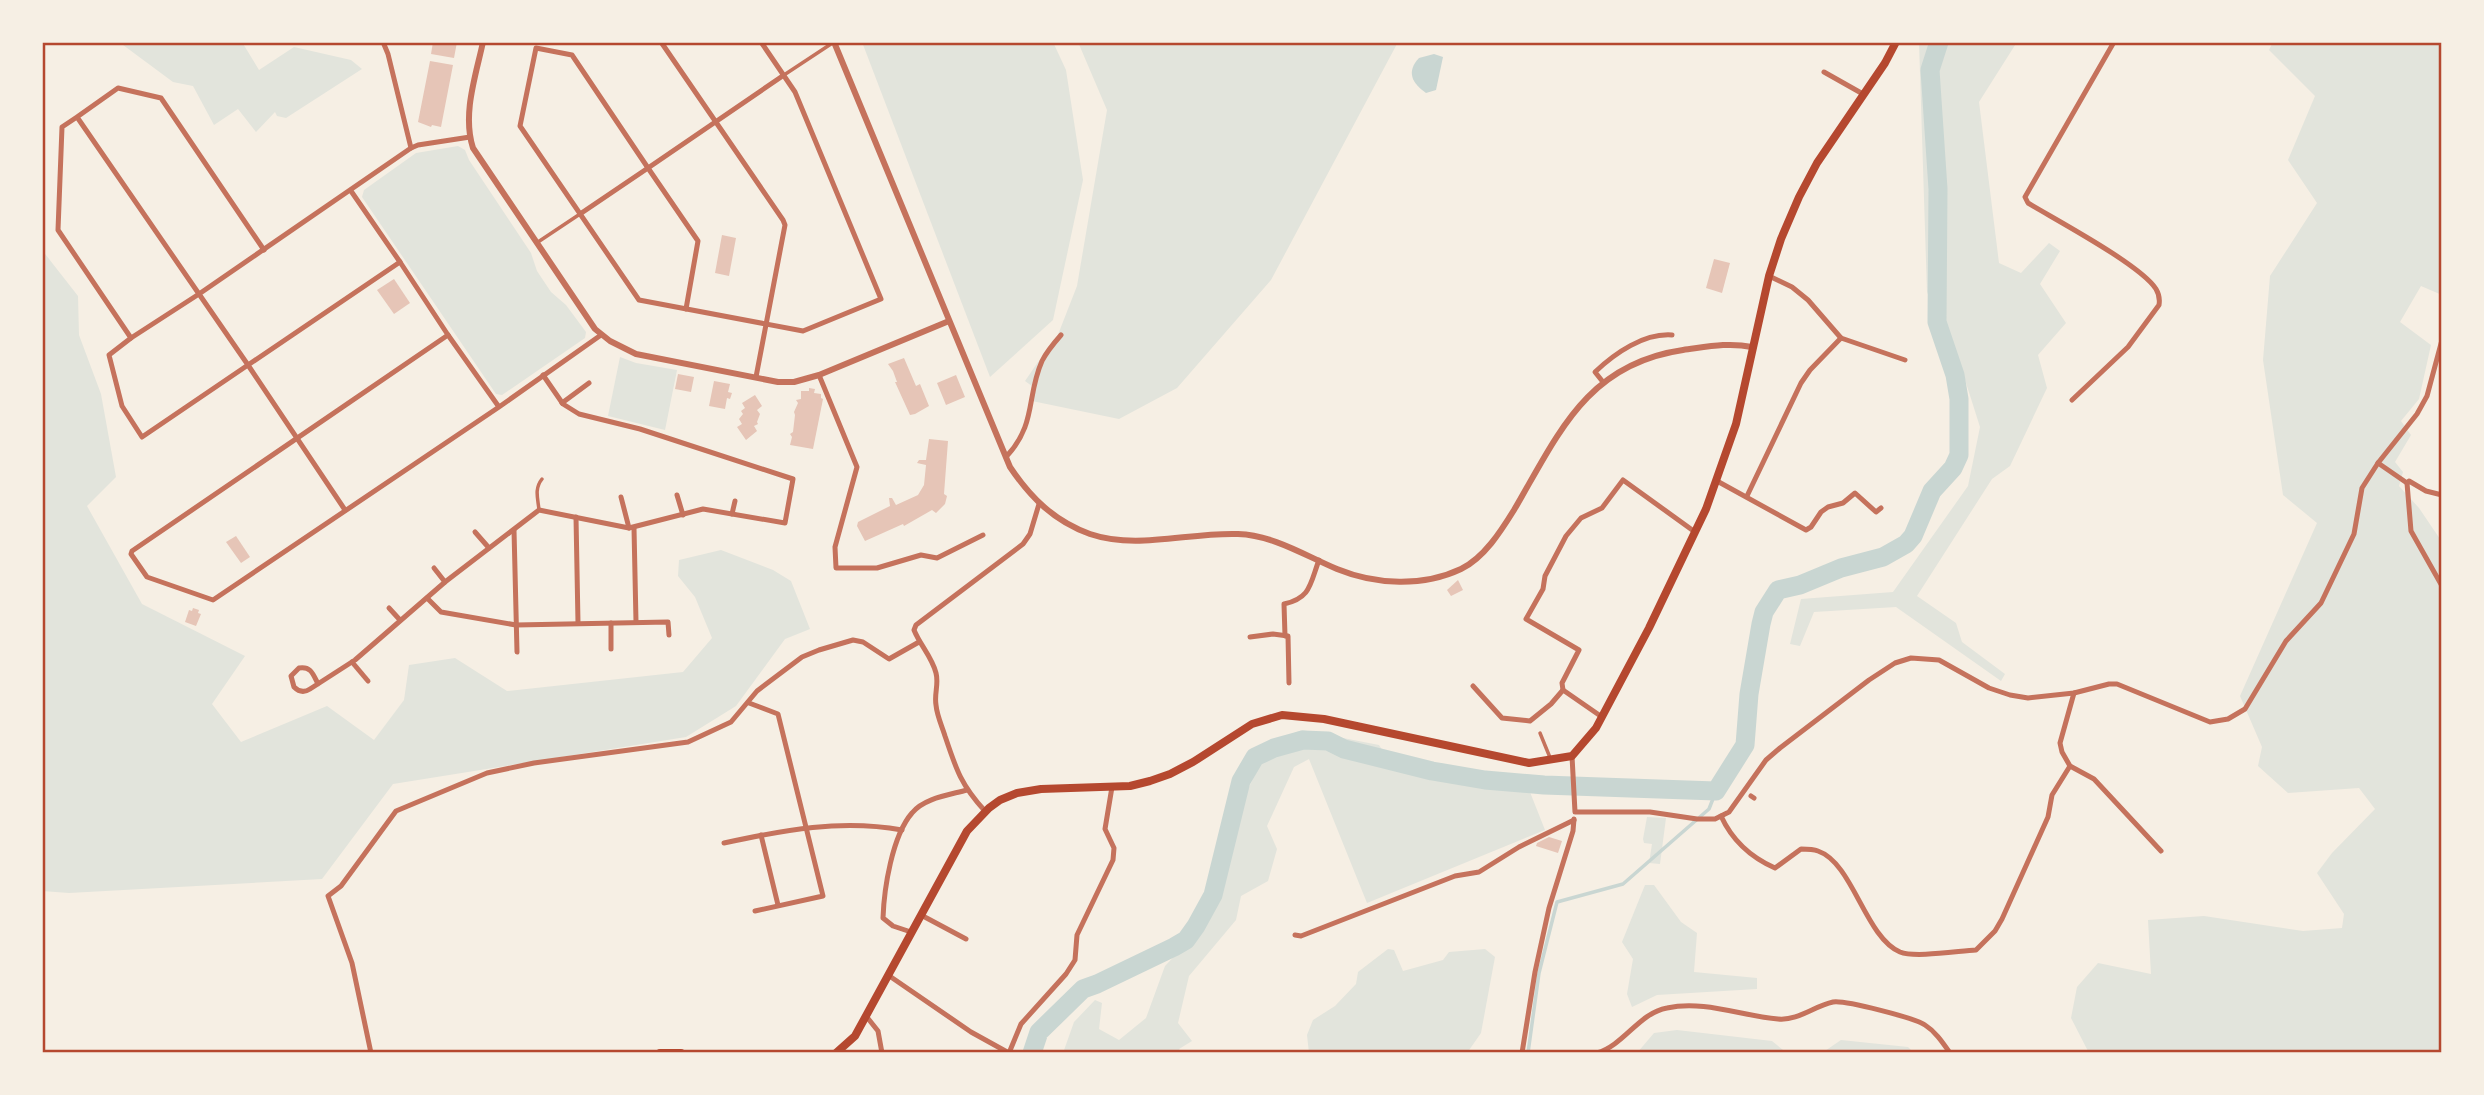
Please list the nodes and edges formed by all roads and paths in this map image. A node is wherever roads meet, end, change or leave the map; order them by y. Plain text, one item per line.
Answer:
1 (383, 42) edge
2 (483, 42) edge
3 (661, 42) edge
4 (761, 42) edge
5 (834, 42) edge
6 (1896, 42) edge
7 (2114, 42) edge
8 (536, 45) edge
9 (1824, 72) dead end
10 (784, 75) junction
11 (1863, 94) junction
12 (77, 117) junction
13 (717, 122) junction
14 (470, 137) junction
15 (411, 148) junction
16 (648, 168) junction
17 (351, 191) junction
18 (580, 214) junction
19 (536, 243) junction
20 (264, 250) junction
21 (400, 262) junction
22 (1769, 276) junction
23 (200, 294) junction
24 (686, 309) junction
25 (949, 321) junction
26 (766, 324) junction
27 (448, 335) junction
28 (601, 335) junction
29 (1061, 335) dead end
30 (1672, 335) dead end
31 (131, 338) junction
32 (1841, 338) junction
33 (2442, 340) edge
34 (1752, 347) junction
35 (1905, 360) dead end
36 (248, 365) junction
37 (544, 375) junction
38 (819, 375) junction
39 (756, 377) junction
40 (1603, 382) junction
41 (589, 383) dead end
42 (2072, 400) dead end
43 (562, 402) junction
44 (499, 407) junction
45 (297, 438) junction
46 (1006, 457) junction
47 (2378, 463) junction
48 (542, 479) dead end
49 (1717, 481) junction
50 (2407, 483) junction
51 (677, 495) dead end
52 (2442, 495) edge
53 (1747, 496) junction
54 (621, 497) dead end
55 (734, 501) dead end
56 (1039, 504) junction
57 (345, 510) junction
58 (538, 510) junction
59 (1877, 512) dead end
60 (732, 514) junction
61 (683, 515) junction
62 (576, 517) junction
63 (632, 528) junction
64 (514, 530) junction
65 (1695, 531) junction
66 (475, 532) dead end
67 (983, 536) dead end
68 (489, 548) junction
69 (1319, 560) junction
70 (434, 568) dead end
71 (836, 568) junction
72 (828, 569) dead end
73 (445, 582) junction
74 (2442, 586) edge
75 (427, 598) junction
76 (390, 608) dead end
77 (400, 620) junction
78 (636, 622) junction
79 (578, 623) junction
80 (611, 623) junction
81 (516, 625) junction
82 (669, 635) dead end
83 (1285, 636) junction
84 (1251, 637) dead end
85 (919, 642) junction
86 (611, 649) dead end
87 (517, 652) dead end
88 (352, 662) junction
89 (368, 681) dead end
90 (1289, 683) dead end
91 (318, 684) junction
92 (1472, 686) dead end
93 (1563, 690) junction
94 (2074, 693) junction
95 (749, 703) junction
96 (1602, 717) junction
97 (1540, 733) dead end
98 (1572, 756) junction
99 (1551, 761) junction
100 (2070, 766) junction
101 (1112, 786) junction
102 (967, 790) junction
103 (1575, 809) junction
104 (985, 811) junction
105 (1721, 816) junction
106 (1574, 820) junction
107 (806, 827) junction
108 (902, 830) junction
109 (761, 835) junction
110 (724, 843) dead end
111 (2161, 851) dead end
112 (778, 905) junction
113 (755, 911) dead end
114 (921, 915) junction
115 (911, 932) junction
116 (1295, 935) dead end
117 (966, 939) dead end
118 (888, 975) junction
119 (866, 1016) junction
120 (1607, 1052) edge
121 (371, 1053) edge
122 (660, 1053) edge
123 (681, 1053) edge
124 (836, 1053) edge
125 (882, 1053) edge
126 (1009, 1053) edge
127 (1522, 1053) edge
128 (1597, 1053) edge
129 (1950, 1053) edge

1 - 15 street
2 - 14 street
3 - 13 street
4 - 10 street
5 - 10 street
5 - 25 street
6 - 11 main road
7 - 42 street
8 - 16 street
8 - 18 street
9 - 11 street
10 - 13 street
10 - 26 street
11 - 22 main road
12 - 20 street
12 - 23 street
12 - 31 street
13 - 16 street
13 - 26 street
14 - 15 street
14 - 19 street
15 - 17 street
16 - 18 street
16 - 24 street
17 - 20 street
17 - 21 street
18 - 19 street
18 - 24 street
19 - 28 street
20 - 23 street
21 - 27 street
21 - 36 street
22 - 32 street
22 - 34 main road
23 - 31 street
23 - 36 street
24 - 26 street
25 - 38 street
25 - 46 street
26 - 39 street
27 - 44 street
27 - 45 street
28 - 37 street
28 - 39 street
29 - 46 street
30 - 40 street
31 - 36 street
32 - 35 street
32 - 53 street
33 - 47 street
34 - 40 street
34 - 49 main road
36 - 45 street
37 - 43 street
37 - 44 street
38 - 39 street
38 - 71 street
40 - 69 street
41 - 43 street
43 - 60 street
44 - 57 street
45 - 57 street
45 - 57 street
46 - 56 street
47 - 50 street
47 - 94 street
48 - 58 street
49 - 53 street
49 - 65 main road
50 - 52 street
50 - 74 street
51 - 61 street
53 - 59 street
54 - 63 street
55 - 60 street
56 - 69 street
56 - 85 street
58 - 62 street
58 - 64 street
60 - 61 street
61 - 63 street
62 - 63 street
62 - 79 street
63 - 78 street
64 - 68 street
64 - 81 street
65 - 93 street
65 - 96 main road
66 - 68 street
67 - 71 street
68 - 73 street
69 - 83 street
70 - 73 street
71 - 72 street
73 - 75 street
75 - 77 street
75 - 81 street
76 - 77 street
77 - 88 street
78 - 80 street
78 - 82 street
79 - 80 street
79 - 81 street
80 - 86 street
81 - 87 street
83 - 84 street
83 - 90 street
85 - 95 street
85 - 102 street
88 - 89 street
88 - 91 street
91 - 91 street
92 - 93 street
93 - 96 street
94 - 100 street
94 - 105 street
95 - 107 street
95 - 121 street
96 - 98 main road
97 - 99 street
98 - 99 main road
98 - 103 street
99 - 101 main road
100 - 105 street
100 - 111 street
101 - 104 main road
101 - 126 street
102 - 104 street
102 - 108 street
103 - 105 street
103 - 106 street
104 - 114 main road
106 - 116 street
106 - 127 street
107 - 108 street
107 - 109 street
107 - 112 street
108 - 115 street
109 - 110 street
109 - 112 street
112 - 113 street
114 - 115 main road
114 - 117 street
115 - 118 main road
118 - 119 main road
118 - 126 street
119 - 124 main road
119 - 125 street
120 - 128 street
120 - 129 street
122 - 123 main road

